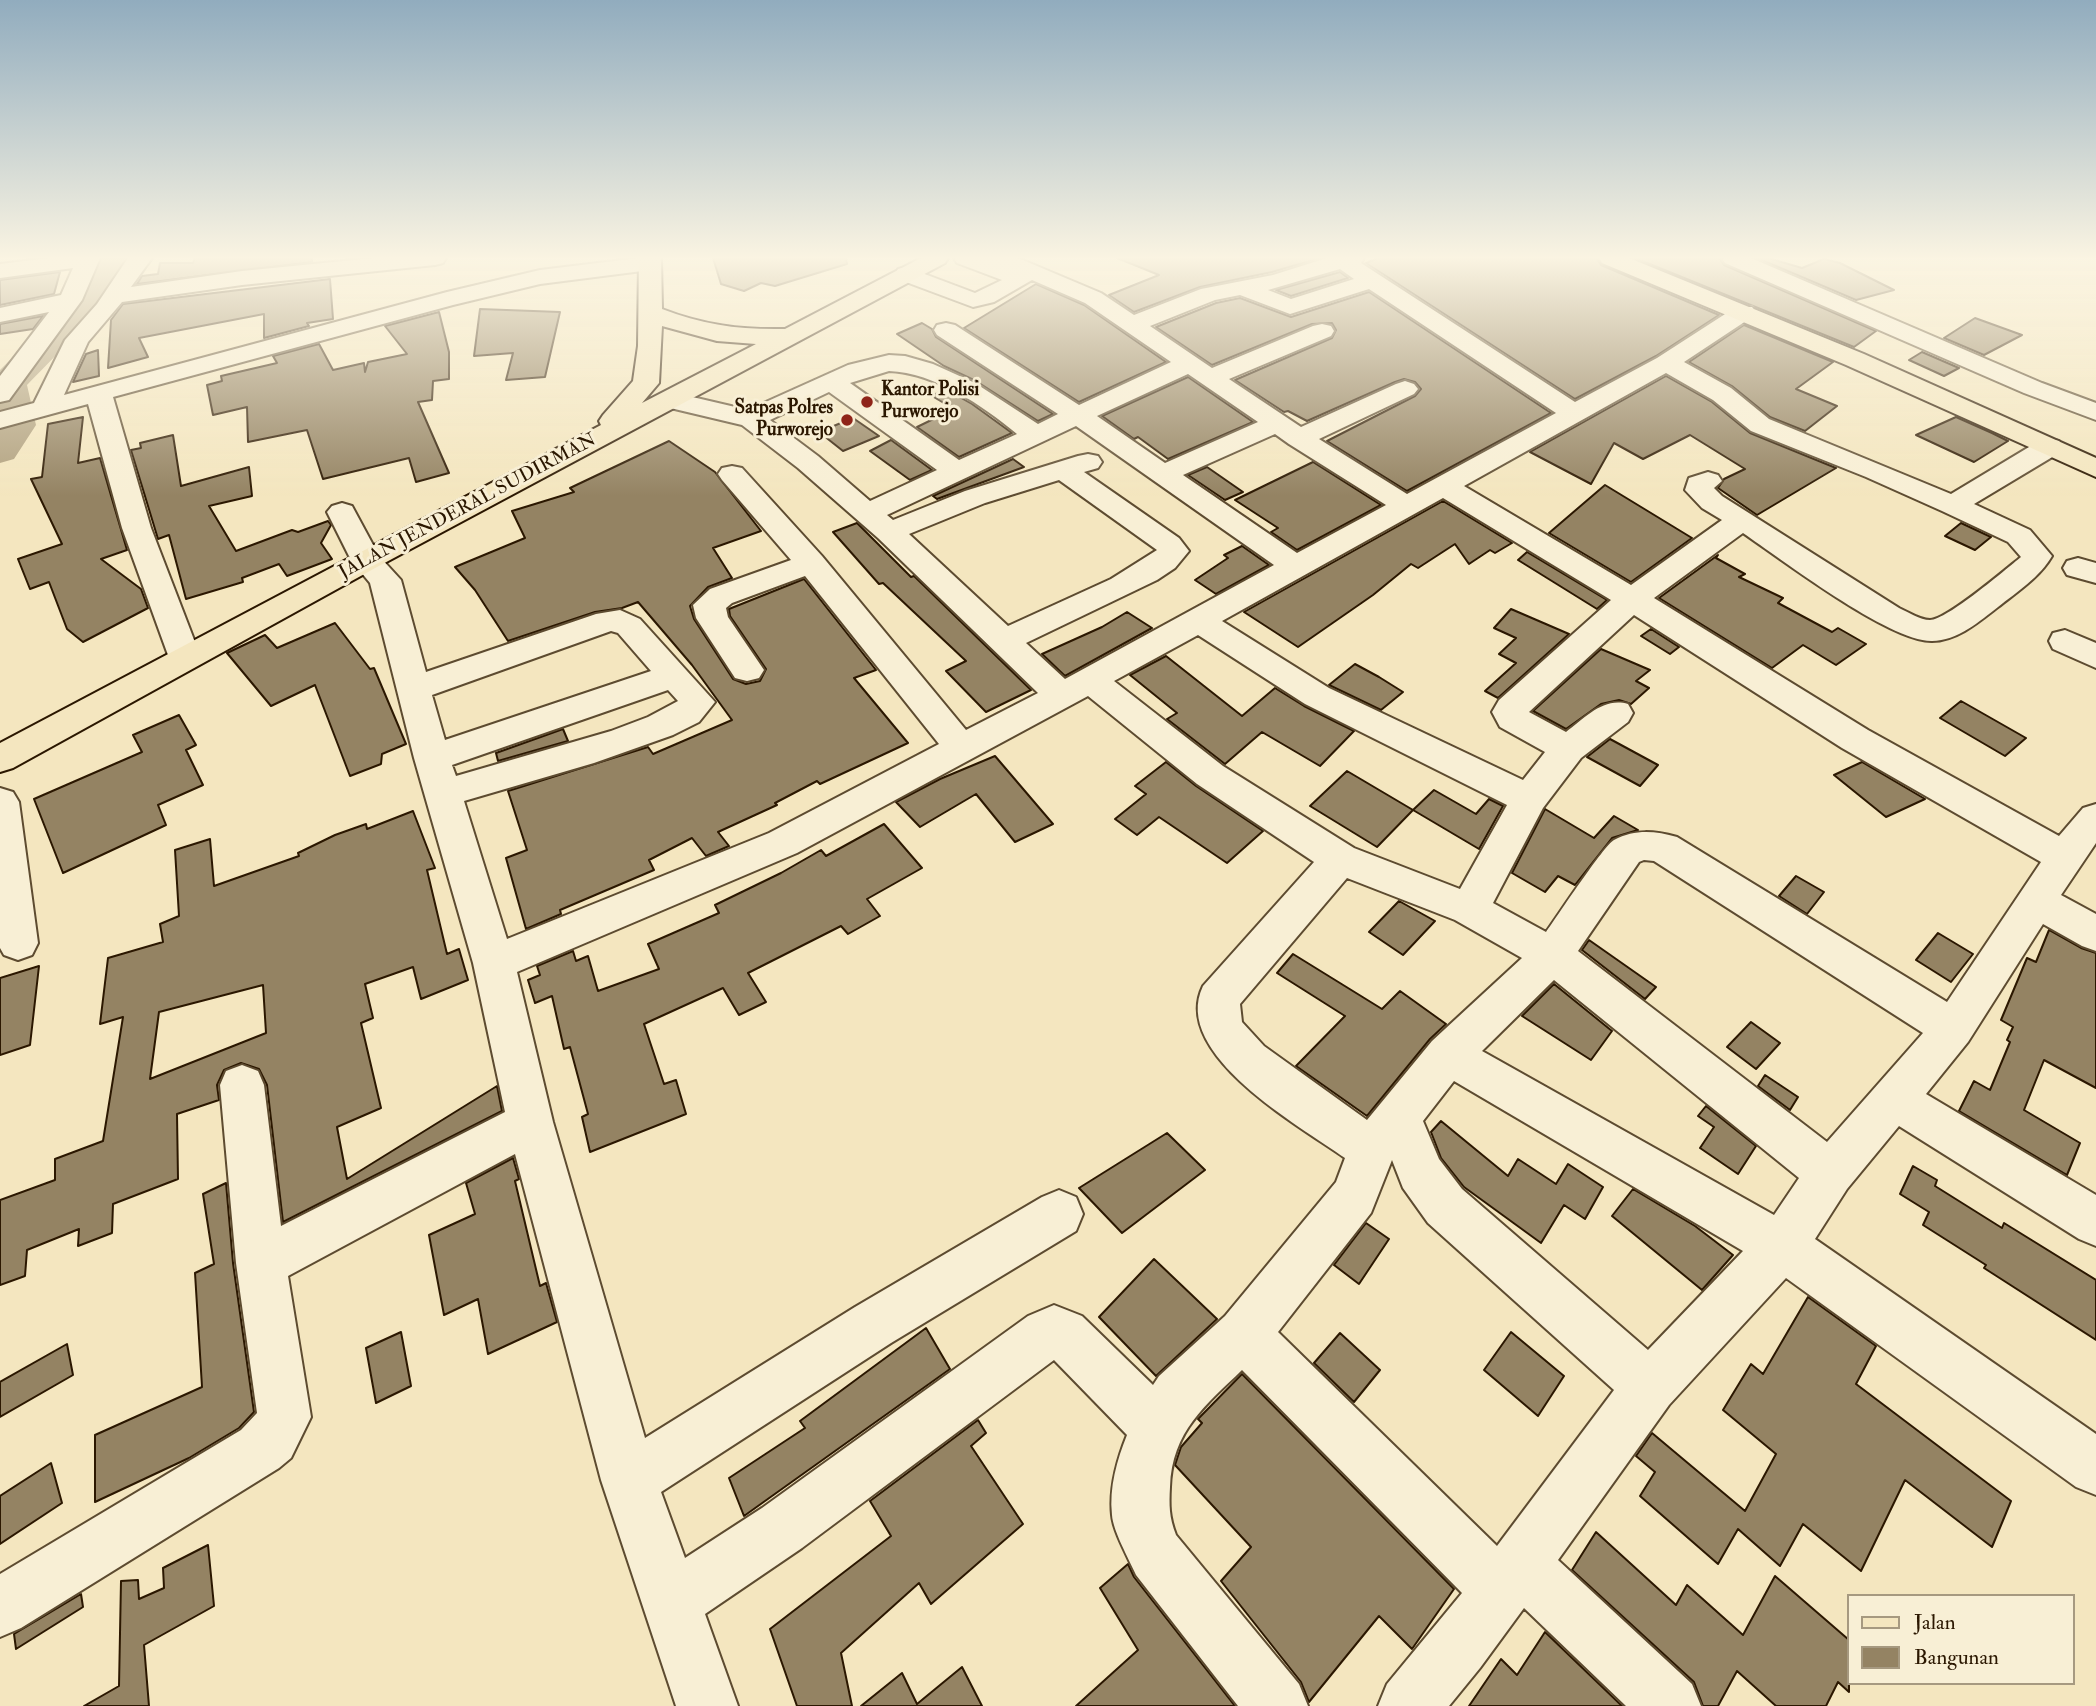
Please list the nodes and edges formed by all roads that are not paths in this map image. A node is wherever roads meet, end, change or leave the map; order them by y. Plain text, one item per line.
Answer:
1 (42, 338) edge
2 (80, 338) edge
3 (251, 338) edge
4 (649, 338) edge
5 (790, 338) edge
6 (958, 338) edge
7 (1152, 338) edge
8 (1306, 338) edge
9 (1460, 338) edge
10 (1705, 338) edge
11 (1802, 338) edge
12 (1921, 338) edge
13 (1190, 363) junction
14 (1666, 363) junction
15 (1212, 377) junction
16 (832, 382) junction
17 (1405, 389) dead end
18 (0, 394) edge
19 (99, 395) junction
20 (671, 400) junction
21 (2096, 412) edge
22 (23, 413) edge
23 (1575, 414) junction
24 (1077, 415) junction
25 (751, 419) junction
26 (1289, 431) junction
27 (1035, 435) junction
28 (1118, 444) junction
29 (2049, 447) junction
30 (572, 452) junction
31 (1063, 470) junction
32 (2096, 470) edge
33 (958, 472) junction
34 (732, 474) dead end
35 (1162, 474) junction
36 (1708, 481) dead end
37 (1443, 486) junction
38 (1952, 505) junction
39 (1407, 506) junction
40 (342, 512) dead end
41 (1742, 519) junction
42 (878, 522) junction
43 (366, 560) junction
44 (811, 563) junction
45 (1297, 567) junction
46 (1632, 599) junction
47 (1199, 620) junction
48 (1002, 641) junction
49 (2065, 641) dead end
50 (2096, 657) edge
51 (184, 658) junction
52 (747, 670) dead end
53 (1076, 687) junction
54 (414, 689) junction
55 (1616, 713) dead end
56 (962, 749) junction
57 (1568, 749) junction
58 (0, 759) edge
59 (438, 775) junction
60 (1529, 799) junction
61 (0, 802) edge
62 (2096, 818) edge
63 (2066, 858) junction
64 (1340, 859) junction
65 (2037, 901) junction
66 (1469, 909) junction
67 (2096, 934) edge
68 (18, 943) dead end
69 (1553, 955) junction
70 (494, 964) junction
71 (1953, 1029) junction
72 (1448, 1055) junction
73 (242, 1085) dead end
74 (1893, 1098) junction
75 (530, 1122) junction
76 (1383, 1136) junction
77 (1830, 1173) junction
78 (1059, 1214) dead end
79 (2096, 1222) edge
80 (1782, 1246) junction
81 (261, 1263) junction
82 (1243, 1334) junction
83 (1650, 1387) junction
84 (1157, 1427) junction
85 (2096, 1467) edge
86 (629, 1480) junction
87 (1511, 1577) junction
88 (671, 1602) junction
89 (0, 1607) edge
90 (707, 1706) edge
91 (1277, 1706) edge
92 (1409, 1706) edge
93 (1671, 1706) edge

1 - 18 street
2 - 22 street
3 - 19 street
4 - 30 main road
5 - 20 main road, JALAN JENDERAL SUDIRMAN
6 - 24 street
7 - 13 street
8 - 15 street
9 - 23 street
10 - 14 street
11 - 29 main road
12 - 21 street
13 - 15 street
13 - 24 street
14 - 23 street
14 - 38 street
15 - 26 street
16 - 25 street
16 - 27 street
16 - 33 street
17 - 26 street
19 - 22 street
19 - 51 street
20 - 25 street
20 - 30 main road, JALAN JENDERAL SUDIRMAN
23 - 37 street
24 - 27 street
24 - 28 street
25 - 42 street
26 - 35 street
26 - 39 street
27 - 33 street
28 - 31 street
28 - 35 street
29 - 32 main road
29 - 38 street
30 - 43 main road, JALAN JENDERAL SUDIRMAN
31 - 42 street
31 - 48 street
33 - 42 street
34 - 44 street
35 - 45 street
36 - 41 street
37 - 39 street
37 - 46 street
38 - 41 street
39 - 45 street
40 - 43 street
41 - 46 street
42 - 48 street
43 - 51 main road, JALAN JENDERAL SUDIRMAN
43 - 54 street
44 - 52 street
44 - 56 street
45 - 47 street
46 - 57 street
46 - 63 street
47 - 53 street
47 - 60 street
48 - 53 street
49 - 50 street
51 - 58 main road, JALAN JENDERAL SUDIRMAN
53 - 56 street
53 - 64 street
54 - 59 street
54 - 59 street
55 - 57 street
56 - 70 street
57 - 60 street
59 - 70 street
60 - 66 street
61 - 68 street
62 - 63 street
63 - 65 street
64 - 66 street
64 - 76 street
65 - 67 street
65 - 71 street
66 - 69 street
69 - 71 street
69 - 72 street
69 - 77 street
70 - 75 street
71 - 74 street
72 - 76 street
72 - 80 street
73 - 81 street
74 - 77 street
74 - 79 street
75 - 81 street
75 - 86 street
76 - 82 street
76 - 83 street
77 - 80 street
78 - 86 street
80 - 83 street
80 - 85 street
81 - 89 street
82 - 84 street
82 - 87 street
83 - 87 street
84 - 88 street
84 - 91 street
86 - 88 street
87 - 92 street
87 - 93 street
88 - 90 street

